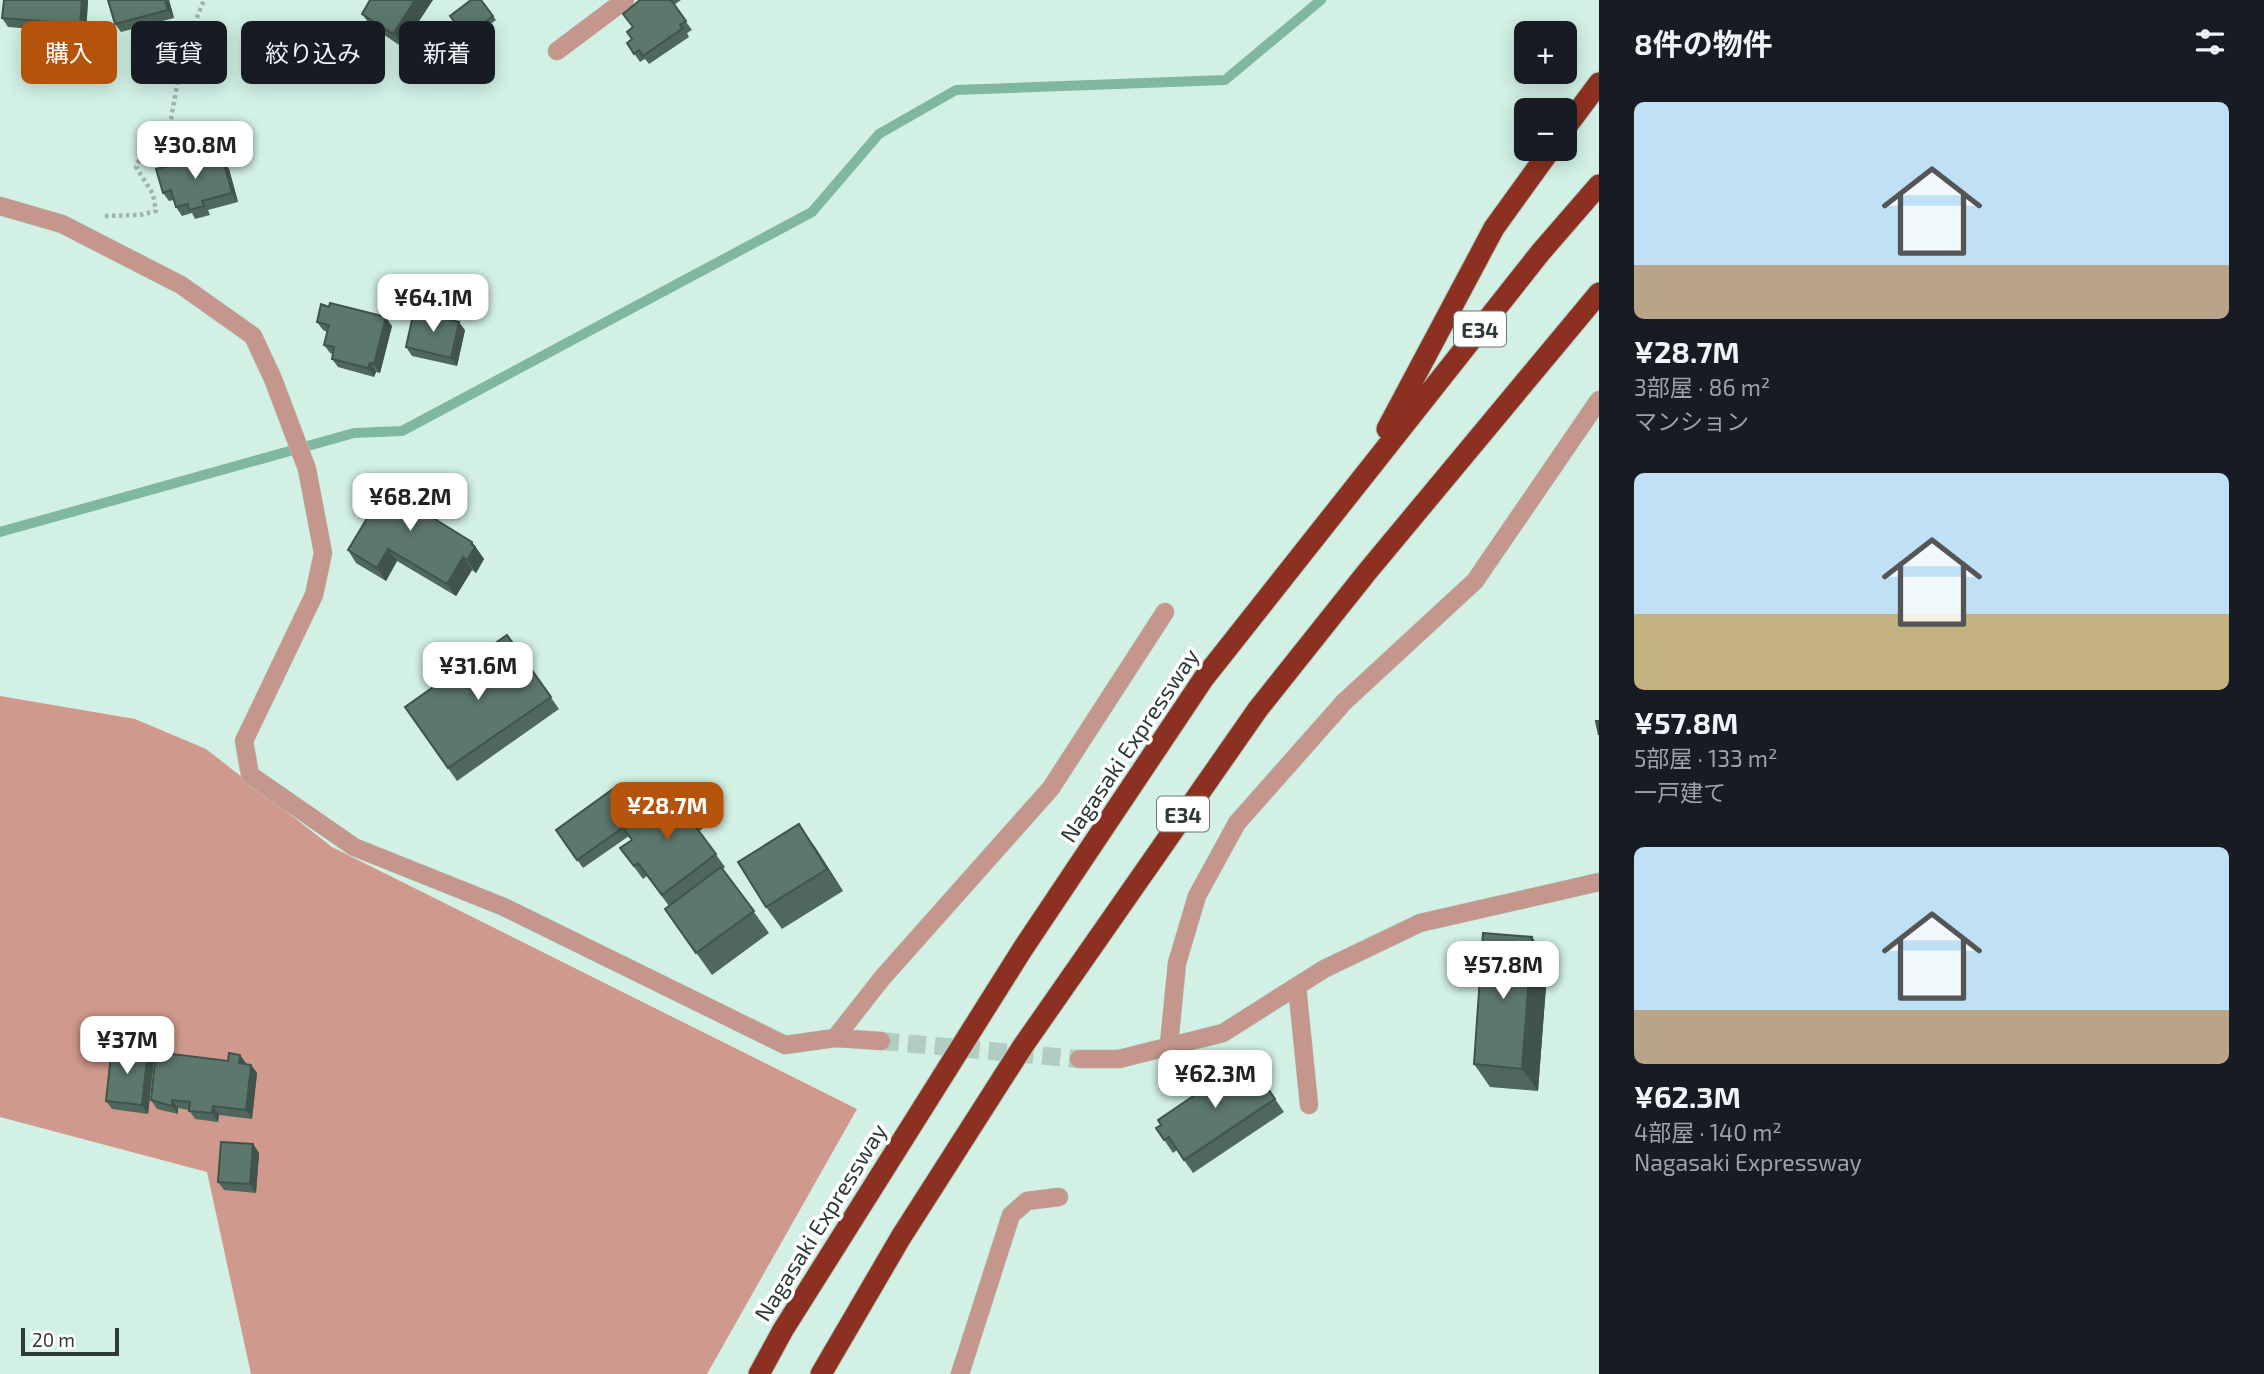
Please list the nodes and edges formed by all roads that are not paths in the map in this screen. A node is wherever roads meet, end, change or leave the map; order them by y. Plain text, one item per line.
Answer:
1 (625, 0) edge
2 (557, 51) dead end
3 (1599, 83) edge
4 (1577, 113) edge
5 (1542, 161) edge
6 (1599, 185) edge
7 (0, 205) edge
8 (1599, 293) edge
9 (1599, 400) edge
10 (1363, 474) junction
11 (1165, 612) dead end
12 (1599, 882) edge
13 (1297, 986) junction
14 (835, 1038) junction
15 (881, 1041) tunnel mouth
16 (1169, 1044) junction
17 (1079, 1059) tunnel mouth
18 (1309, 1105) dead end
19 (1059, 1197) dead end
20 (759, 1374) edge
21 (821, 1374) edge
22 (960, 1374) edge

1 - 2 street
3 - 4 highway
5 - 10 highway
6 - 10 highway, Nagasaki Expressway / E34
7 - 14 street
8 - 21 highway, E34
9 - 16 street
10 - 20 highway, Nagasaki Expressway / E34
11 - 14 street
12 - 13 street
13 - 16 street
13 - 18 street
14 - 15 street
16 - 17 street
19 - 22 street

